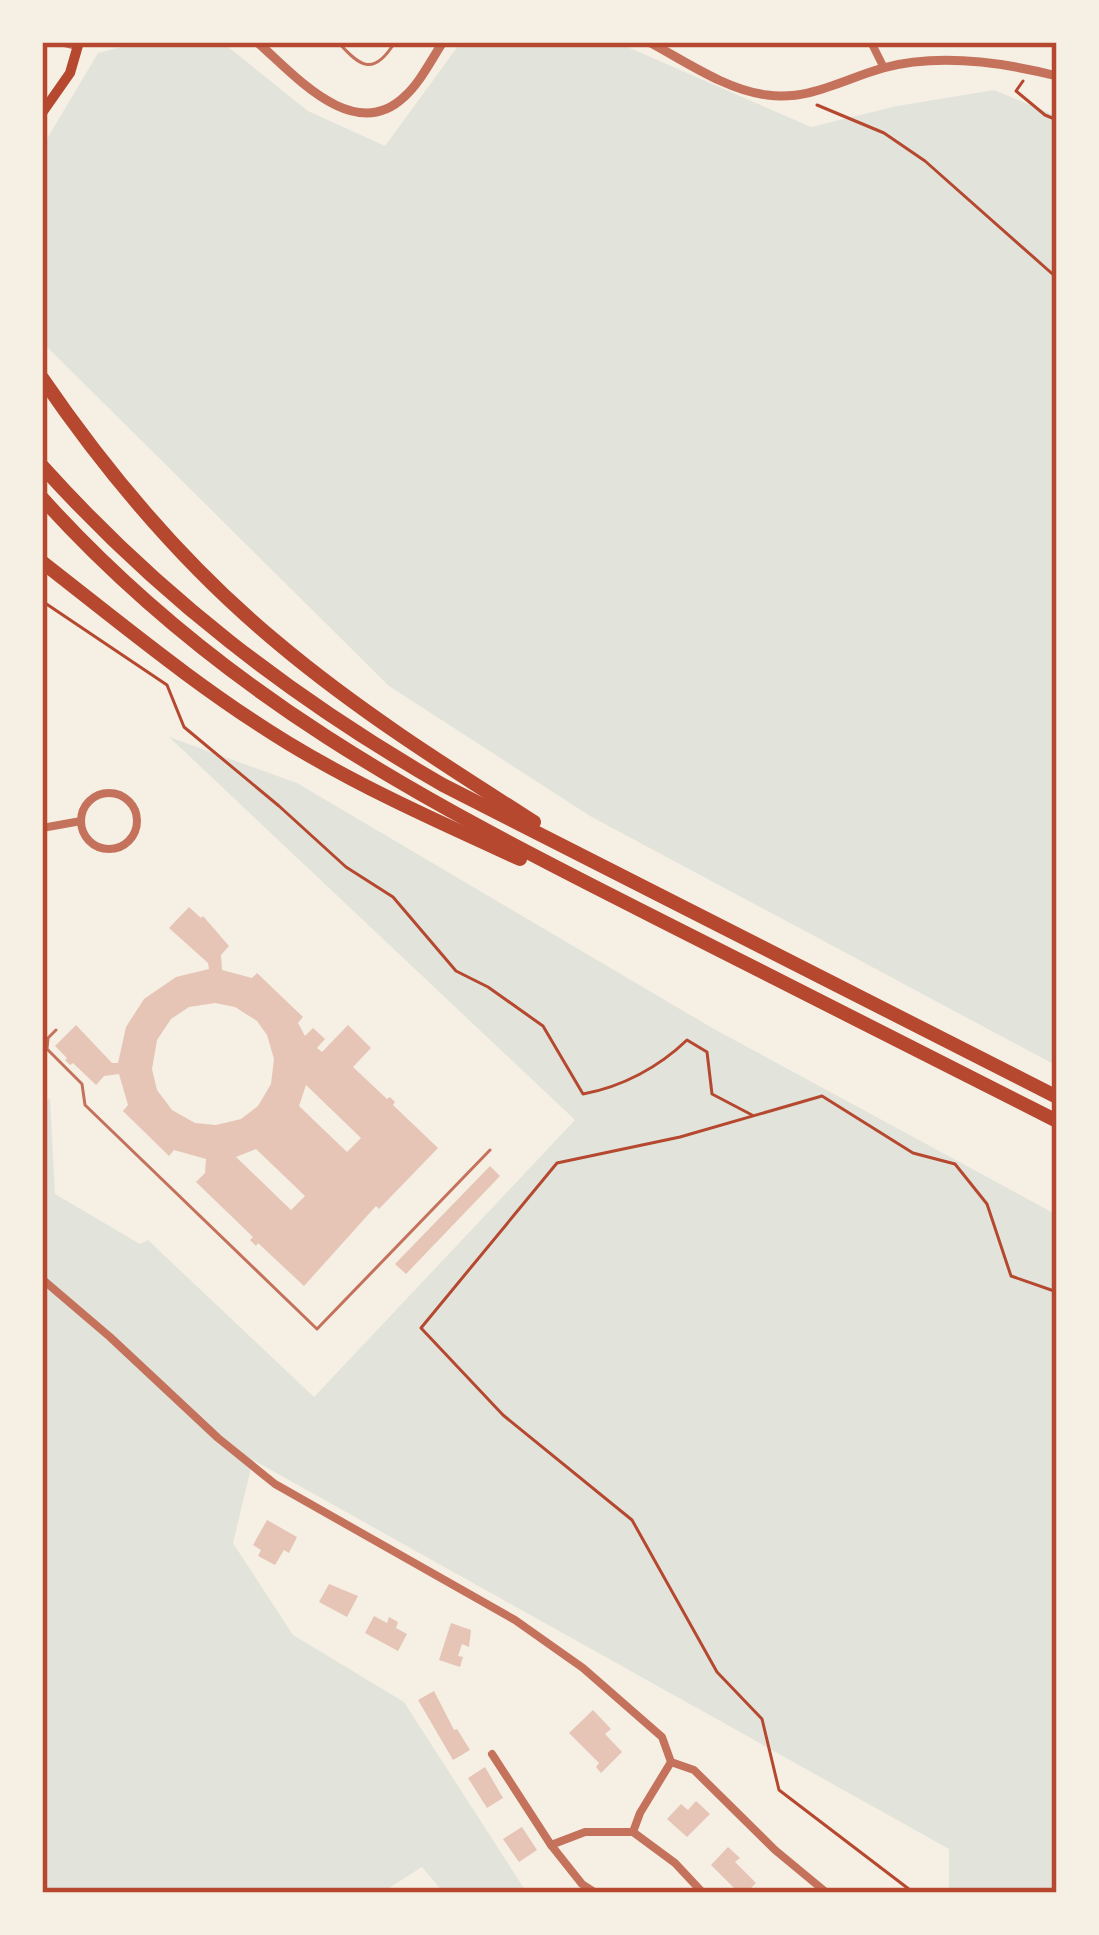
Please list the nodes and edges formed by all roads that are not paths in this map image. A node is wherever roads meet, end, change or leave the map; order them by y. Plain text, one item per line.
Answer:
1 (61, 42) edge
2 (257, 42) edge
3 (338, 42) edge
4 (395, 42) edge
5 (443, 42) edge
6 (649, 42) edge
7 (871, 42) edge
8 (79, 44) edge
9 (884, 68) junction
10 (1057, 76) edge
11 (42, 113) edge
12 (42, 378) edge
13 (42, 466) edge
14 (42, 498) edge
15 (42, 562) edge
16 (81, 821) junction
17 (42, 828) edge
18 (604, 868) junction
19 (650, 915) junction
20 (56, 1030) dead end
21 (1057, 1097) edge
22 (1057, 1121) edge
23 (490, 1150) dead end
24 (42, 1279) edge
25 (492, 1754) dead end
26 (671, 1762) junction
27 (633, 1832) junction
28 (551, 1845) junction
29 (596, 1893) edge
30 (704, 1893) edge
31 (827, 1893) edge

1 - 8 street
2 - 5 street
3 - 4 lane
6 - 9 street
7 - 9 street
8 - 11 main road
9 - 10 street
12 - 18 highway
13 - 18 highway
14 - 19 highway
15 - 19 highway
16 - 16 street
16 - 17 street
18 - 21 highway
19 - 22 highway
20 - 23 lane
24 - 26 street
25 - 28 street
26 - 27 street
26 - 31 street
27 - 28 street
27 - 30 street
28 - 29 street

